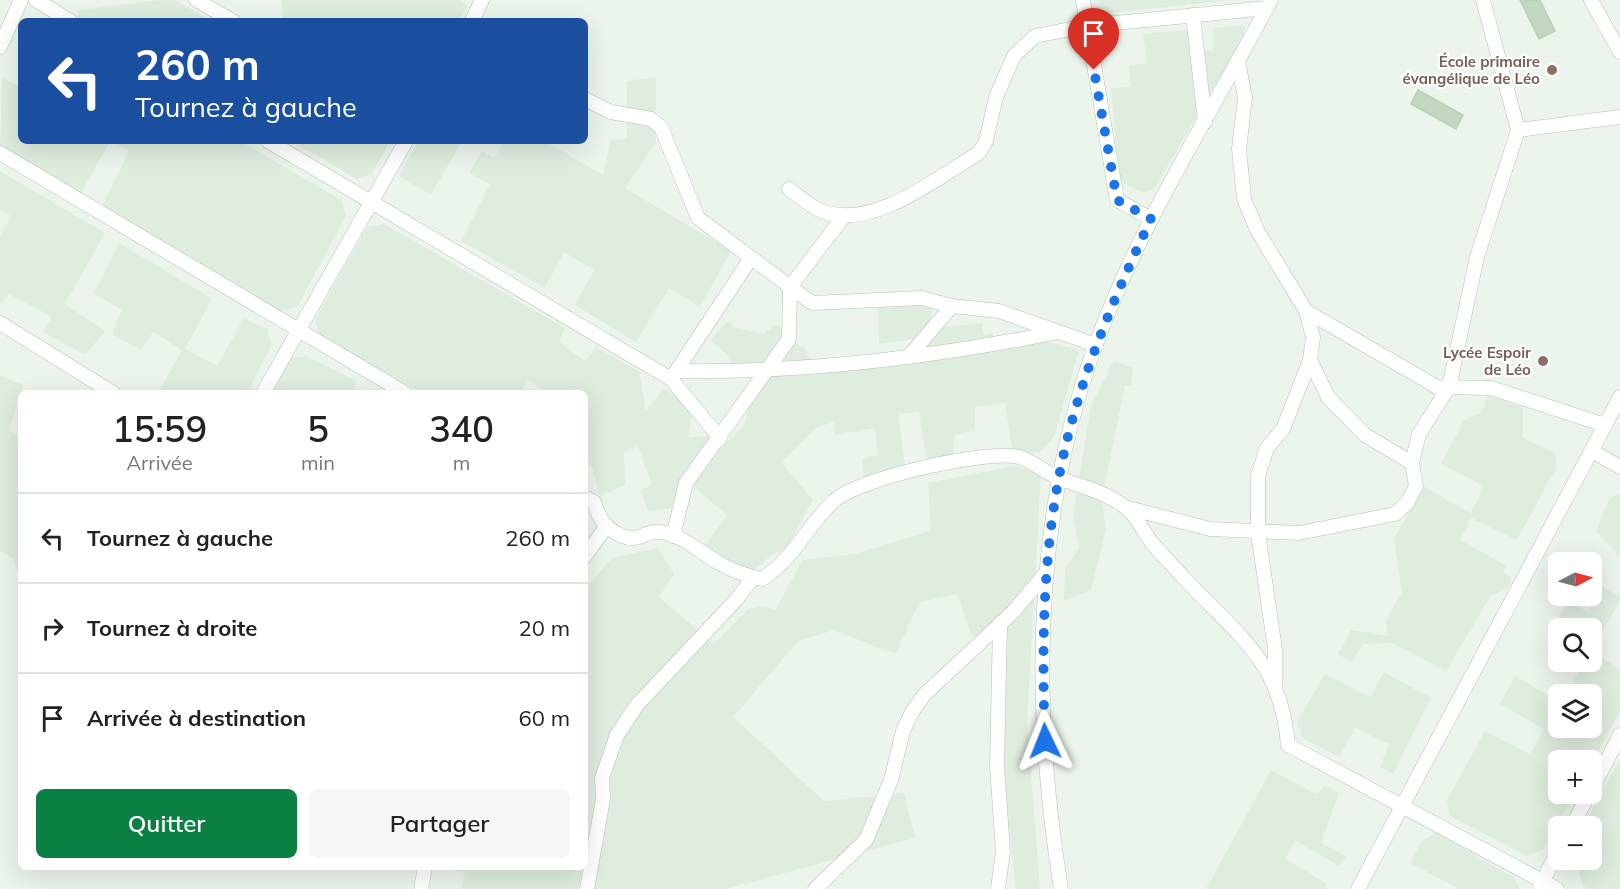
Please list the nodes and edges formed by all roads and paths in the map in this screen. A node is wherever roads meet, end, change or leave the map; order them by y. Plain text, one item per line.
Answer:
1 (21, 0) edge
2 (36, 0) edge
3 (196, 0) edge
4 (482, 0) edge
5 (1083, 0) edge
6 (1483, 0) edge
7 (1590, 0) edge
8 (1269, 4) edge
9 (1193, 15) junction
10 (65, 18) edge
11 (228, 18) edge
12 (473, 18) edge
13 (1086, 26) junction
14 (0, 47) edge
15 (1620, 52) edge
16 (1238, 61) junction
17 (588, 100) edge
18 (1620, 117) edge
19 (1205, 122) junction
20 (1518, 130) junction
21 (273, 144) edge
22 (404, 144) edge
23 (0, 153) edge
24 (789, 189) dead end
25 (372, 204) junction
26 (844, 216) junction
27 (1151, 219) junction
28 (751, 258) junction
29 (790, 287) junction
30 (952, 306) junction
31 (1306, 311) junction
32 (0, 323) edge
33 (298, 331) junction
34 (1060, 332) junction
35 (1096, 345) junction
36 (909, 356) junction
37 (1310, 360) junction
38 (765, 370) junction
39 (675, 375) junction
40 (1449, 387) junction
41 (108, 390) edge
42 (265, 390) edge
43 (400, 390) edge
44 (1620, 397) edge
45 (1605, 425) junction
46 (720, 438) junction
47 (1592, 451) junction
48 (1412, 463) junction
49 (1620, 467) edge
50 (1059, 478) junction
51 (588, 499) edge
52 (1128, 508) junction
53 (606, 527) junction
54 (1258, 533) junction
55 (673, 536) junction
56 (588, 552) edge
57 (1045, 574) junction
58 (753, 578) junction
59 (1000, 623) junction
60 (1275, 684) junction
61 (1620, 735) edge
62 (1602, 770) edge
63 (1404, 807) junction
64 (424, 870) edge
65 (1548, 870) edge
66 (1541, 885) edge
67 (421, 889) edge
68 (587, 889) edge
69 (815, 889) edge
70 (998, 889) edge
71 (1061, 889) edge
72 (1359, 889) edge
73 (1557, 889) edge

1 - 14 street
2 - 10 street
3 - 11 street
4 - 12 street
5 - 13 street
6 - 20 street
7 - 15 street
8 - 9 street
8 - 16 street
9 - 13 street
9 - 19 street
13 - 26 street
13 - 27 street
16 - 19 street
16 - 31 street
17 - 28 street
18 - 20 street
19 - 27 street
20 - 40 street
21 - 25 street
22 - 25 street
23 - 33 street
24 - 26 street
25 - 33 street
25 - 39 street
26 - 29 street
27 - 35 street
28 - 29 street
28 - 39 street
29 - 30 street
29 - 38 street
30 - 34 street
30 - 36 street
31 - 37 street
31 - 40 street
32 - 41 street
33 - 42 street
33 - 43 street
34 - 35 street
34 - 36 street
35 - 50 street
36 - 38 street
37 - 48 street
37 - 54 street
38 - 39 street
38 - 46 street
39 - 46 street
40 - 45 street
40 - 48 street
44 - 45 street
45 - 47 street
46 - 55 street
47 - 49 street
47 - 63 street
48 - 54 street
50 - 52 street
50 - 57 street
50 - 58 street
51 - 53 street
52 - 54 street
52 - 60 street
53 - 55 street
53 - 56 street
54 - 60 street
55 - 58 street
57 - 59 street
57 - 71 street
58 - 68 street
59 - 69 street
59 - 70 street
60 - 63 street
61 - 62 street
63 - 66 street
63 - 72 street
64 - 67 street
65 - 66 street
66 - 73 street

